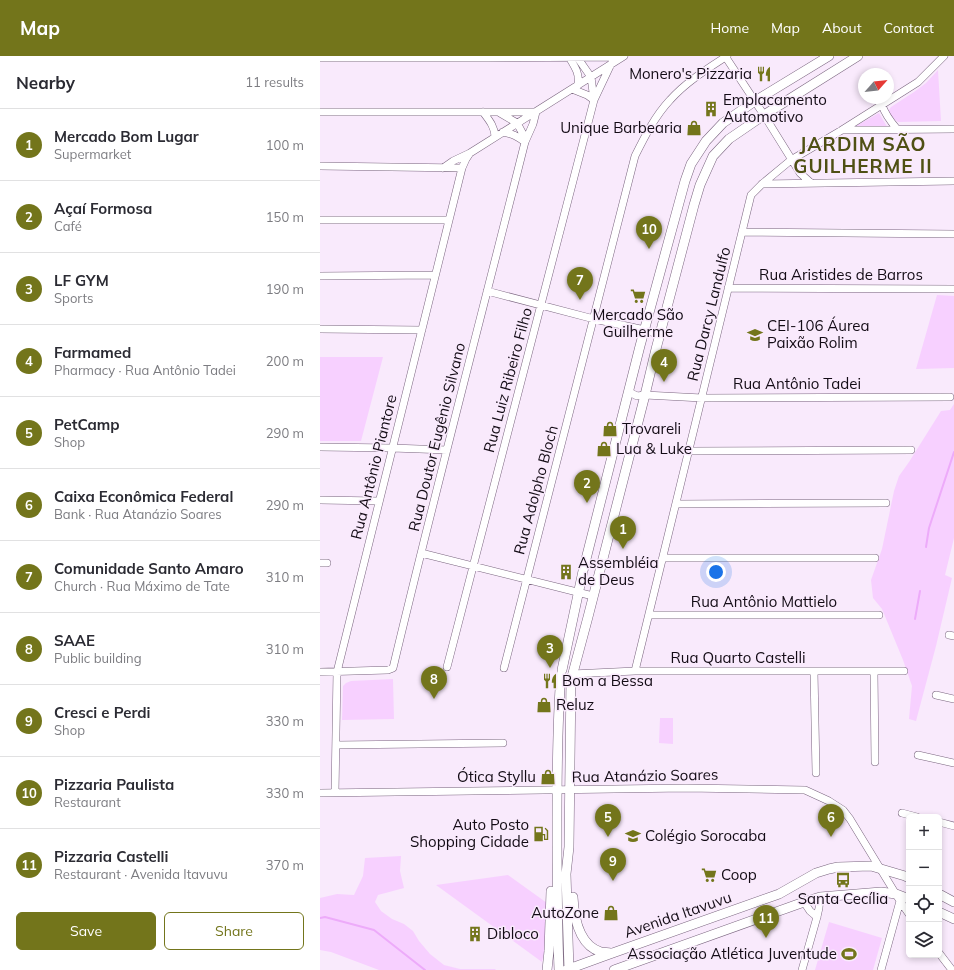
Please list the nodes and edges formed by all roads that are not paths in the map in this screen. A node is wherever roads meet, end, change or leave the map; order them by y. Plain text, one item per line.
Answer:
1 (624, 56) edge
2 (726, 56) edge
3 (830, 56) edge
4 (858, 56) edge
5 (944, 56) edge
6 (489, 57) edge
7 (569, 57) junction
8 (577, 57) junction
9 (320, 58) edge
10 (611, 64) junction
11 (591, 77) junction
12 (575, 87) junction
13 (594, 100) junction
14 (755, 102) junction
15 (882, 105) junction
16 (320, 112) edge
17 (483, 112) junction
18 (498, 112) junction
19 (536, 112) junction
20 (764, 115) junction
21 (517, 123) junction
22 (954, 128) edge
23 (897, 129) junction
24 (842, 130) junction
25 (503, 132) junction
26 (495, 137) junction
27 (526, 142) junction
28 (470, 153) junction
29 (791, 160) junction
30 (320, 166) edge
31 (443, 168) junction
32 (462, 168) junction
33 (954, 182) edge
34 (811, 183) junction
35 (762, 184) junction
36 (320, 220) edge
37 (449, 220) junction
38 (742, 232) junction
39 (954, 234) edge
40 (435, 275) junction
41 (320, 276) edge
42 (728, 288) junction
43 (954, 289) edge
44 (487, 291) junction
45 (541, 305) junction
46 (594, 319) junction
47 (320, 330) edge
48 (422, 330) junction
49 (645, 330) junction
50 (660, 335) junction
51 (629, 392) junction
52 (645, 395) junction
53 (950, 397) dead end
54 (702, 398) junction
55 (320, 446) edge
56 (392, 448) junction
57 (447, 450) junction
58 (911, 450) dead end
59 (689, 451) junction
60 (320, 500) edge
61 (379, 501) junction
62 (886, 503) dead end
63 (676, 504) junction
64 (421, 553) junction
65 (663, 558) junction
66 (875, 558) dead end
67 (474, 567) junction
68 (526, 580) junction
69 (578, 593) junction
70 (593, 596) junction
71 (649, 615) junction
72 (879, 615) dead end
73 (447, 667) dead end
74 (504, 668) dead end
75 (635, 671) junction
76 (814, 671) junction
77 (874, 671) junction
78 (904, 671) dead end
79 (320, 672) edge
80 (337, 672) junction
81 (562, 672) junction
82 (572, 675) junction
83 (936, 695) dead end
84 (954, 699) edge
85 (503, 743) dead end
86 (336, 745) junction
87 (918, 755) dead end
88 (875, 762) dead end
89 (954, 763) edge
90 (816, 773) dead end
91 (557, 790) junction
92 (571, 790) junction
93 (320, 793) edge
94 (335, 793) junction
95 (902, 813) dead end
96 (906, 814) edge
97 (942, 823) edge
98 (954, 826) edge
99 (570, 848) junction
100 (557, 857) junction
101 (880, 868) junction
102 (562, 875) junction
103 (906, 877) edge
104 (942, 896) edge
105 (820, 898) junction
106 (902, 898) edge
107 (804, 902) junction
108 (954, 902) edge
109 (942, 913) edge
110 (817, 917) junction
111 (954, 919) edge
112 (612, 953) junction
113 (942, 958) edge
114 (949, 968) edge
115 (801, 969) edge
116 (547, 970) edge
117 (559, 970) edge
118 (568, 970) edge
119 (614, 970) edge
120 (881, 970) edge

1 - 8 street
1 - 10 street, Rua Antônio Piantore
2 - 14 street
2 - 46 street, Rua Adolpho Bloch
3 - 14 main road
4 - 20 main road
5 - 15 street, Rua Darcy Landulfo
6 - 7 street
6 - 9 street
7 - 8 street
7 - 12 street
8 - 11 street
10 - 11 street, Rua Antônio Piantore
10 - 13 street, Rua Luiz Ribeiro Filho
11 - 12 street, Rua Antônio Piantore
11 - 13 street, Rua Luiz Ribeiro Filho
12 - 13 street
12 - 19 street, Rua Antônio Piantore
13 - 45 street, Rua Luiz Ribeiro Filho
14 - 20 street
14 - 49 main road
15 - 23 street
15 - 24 street, Rua Darcy Landulfo
16 - 17 street
17 - 18 street
17 - 26 street
18 - 19 street
18 - 21 street
19 - 21 street, Rua Antônio Piantore
19 - 27 street, Rua Doutor Eugênio Silvano
20 - 29 street
20 - 50 main road
21 - 25 street, Rua Antônio Piantore
21 - 27 street
22 - 23 street
23 - 24 street
24 - 29 street, Rua Darcy Landulfo
25 - 26 street, Rua Antônio Piantore
25 - 27 street
26 - 28 street, Rua Antônio Piantore
27 - 44 street, Rua Doutor Eugênio Silvano
28 - 31 street, Rua Antônio Piantore
28 - 32 street, Rua Antônio Piantore
29 - 34 street
29 - 35 street, Rua Darcy Landulfo
30 - 31 street
31 - 32 street
32 - 37 street, Rua Antônio Piantore
33 - 34 street
34 - 35 street
35 - 38 street, Rua Darcy Landulfo
36 - 37 street
37 - 40 street, Rua Antônio Piantore
38 - 39 street
38 - 42 street, Rua Darcy Landulfo
40 - 41 street
40 - 48 street, Rua Antônio Piantore
42 - 43 street, Rua Aristides de Barros
42 - 54 street, Rua Darcy Landulfo
44 - 45 street
44 - 57 street, Rua Doutor Eugênio Silvano
45 - 46 street
45 - 67 street, Rua Luiz Ribeiro Filho
46 - 49 street
46 - 68 street, Rua Adolpho Bloch
47 - 48 street
48 - 56 street, Rua Antônio Piantore
49 - 50 street
49 - 51 main road
50 - 52 main road
51 - 52 street, Rua Antônio Tadei
51 - 69 main road
52 - 54 street, Rua Antônio Tadei
52 - 70 main road
53 - 54 street, Rua Antônio Tadei
54 - 59 street, Rua Darcy Landulfo
55 - 56 street
56 - 57 street
56 - 61 street, Rua Antônio Piantore
57 - 64 street, Rua Doutor Eugênio Silvano
58 - 59 street
59 - 63 street, Rua Darcy Landulfo
60 - 61 street
61 - 80 street, Rua Antônio Piantore
62 - 63 street
63 - 65 street, Rua Darcy Landulfo
64 - 67 street
64 - 80 street, Rua Doutor Eugênio Silvano
65 - 66 street
65 - 71 street, Rua Darcy Landulfo
67 - 68 street
67 - 73 street, Rua Luiz Ribeiro Filho
68 - 69 street
68 - 74 street, Rua Adolpho Bloch
69 - 70 street
69 - 81 main road
70 - 82 main road
71 - 72 street, Rua Antônio Mattielo
71 - 75 street, Rua Darcy Landulfo
75 - 76 street, Rua Quarto Castelli
75 - 82 street, Rua Quarto Castelli
76 - 77 street, Rua Quarto Castelli
76 - 90 street
77 - 78 street, Rua Quarto Castelli
77 - 88 street
79 - 80 street, Rua Doutor Eugênio Silvano
80 - 86 street, Rua Antônio Piantore
81 - 82 main road
81 - 91 main road
82 - 92 main road
83 - 84 street
85 - 86 street
86 - 94 street, Rua Antônio Piantore
87 - 89 street
91 - 92 street, Rua Atanázio Soares
91 - 94 street, Rua Atanázio Soares
91 - 100 main road
92 - 99 main road
92 - 101 street, Rua Atanázio Soares
93 - 94 street, Rua Atanázio Soares
95 - 96 street
97 - 98 street
99 - 102 main road
99 - 112 main road
100 - 102 main road
100 - 116 main road
101 - 103 main road, Avenida Itavuvu
101 - 106 street, Rua Atanázio Soares
101 - 112 main road, Avenida Itavuvu
102 - 117 main road
102 - 118 main road
104 - 108 main road
105 - 106 main road, Avenida Itavuvu
105 - 107 main road, Avenida Itavuvu
105 - 110 street
106 - 120 street
107 - 110 street
107 - 119 main road, Avenida Itavuvu
109 - 111 main road
110 - 115 street
112 - 118 main road, Avenida Itavuvu
113 - 114 street

